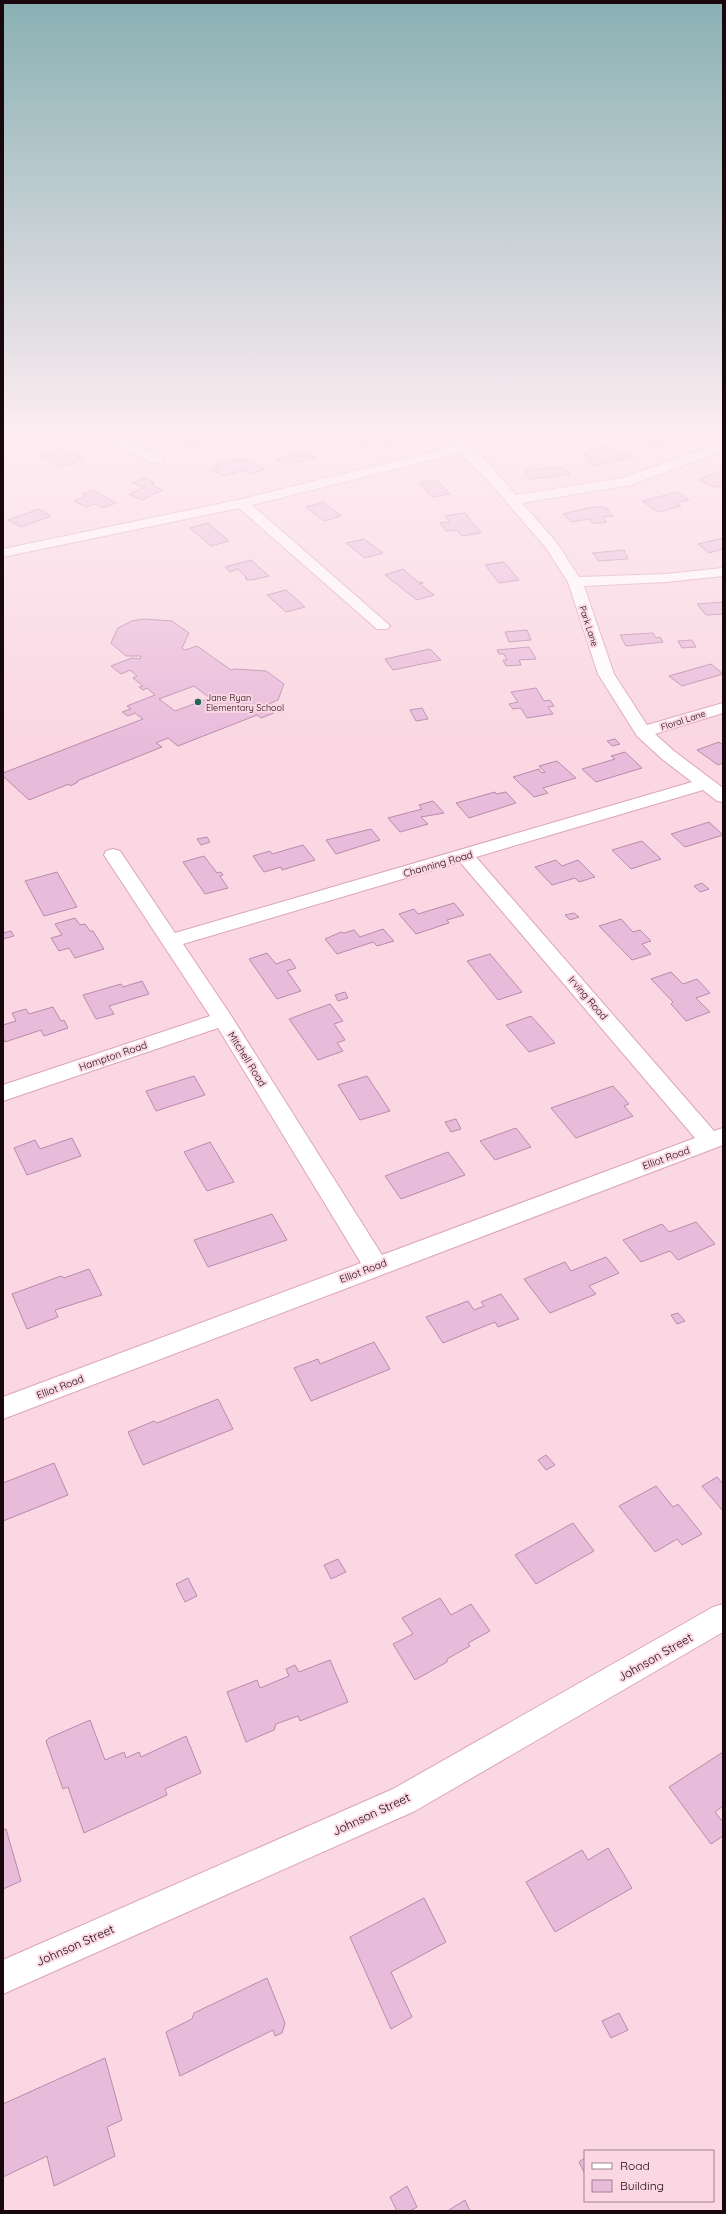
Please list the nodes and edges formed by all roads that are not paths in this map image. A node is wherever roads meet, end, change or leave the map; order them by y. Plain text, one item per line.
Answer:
1 (78, 537) edge
2 (281, 537) edge
3 (544, 537) edge
4 (3, 553) edge
5 (723, 572) edge
6 (574, 582) junction
7 (382, 626) dead end
8 (723, 708) edge
9 (643, 732) junction
10 (704, 784) junction
11 (723, 797) edge
12 (113, 855) dead end
13 (465, 856) junction
14 (171, 941) junction
15 (223, 1019) junction
16 (3, 1093) edge
17 (717, 1139) edge
18 (376, 1266) junction
19 (3, 1408) edge
20 (723, 1617) edge
21 (3, 1977) edge

1 - 4 street
2 - 7 street
3 - 6 street, Park Lane
5 - 6 street
6 - 9 street, Park Lane
8 - 9 street, Floral Lane
9 - 10 street, Park Lane
10 - 11 street, Park Lane
10 - 13 street, Channing Road
12 - 14 street, Mitchell Road
13 - 14 street, Channing Road
13 - 17 street, Irving Road
14 - 15 street, Mitchell Road
15 - 16 street, Hampton Road
15 - 18 street, Mitchell Road
17 - 18 street, Elliot Road
18 - 19 street, Elliot Road
20 - 21 street, Johnson Street

